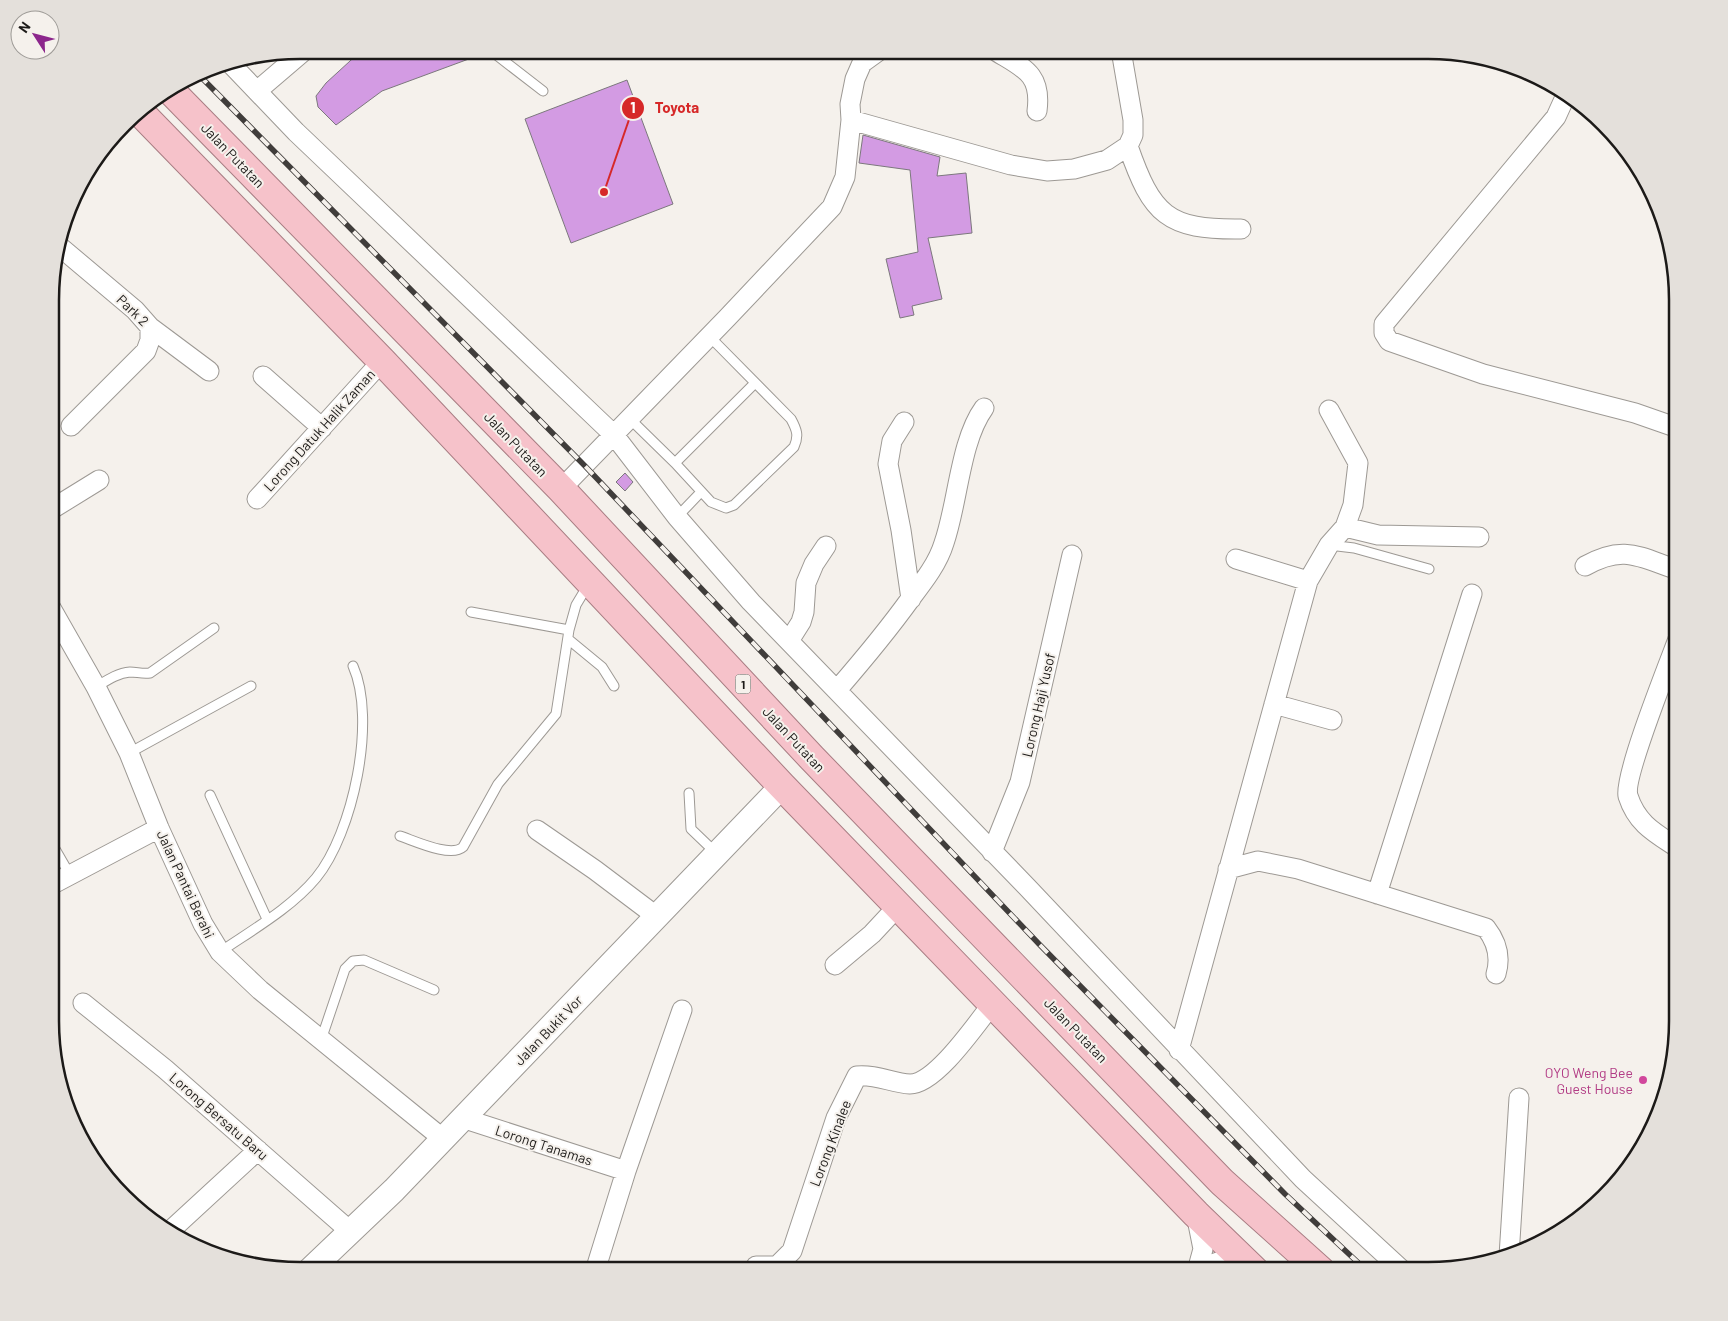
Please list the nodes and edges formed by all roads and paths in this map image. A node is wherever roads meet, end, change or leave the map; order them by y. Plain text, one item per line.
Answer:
1 (294, 59) edge
2 (502, 59) edge
3 (868, 59) edge
4 (1007, 59) edge
5 (1123, 59) edge
6 (235, 68) edge
7 (257, 91) junction
8 (543, 91) dead end
9 (174, 94) edge
10 (1564, 100) edge
11 (1037, 111) dead end
12 (144, 116) edge
13 (851, 120) junction
14 (1128, 146) junction
15 (1241, 229) dead end
16 (64, 250) edge
17 (150, 326) junction
18 (710, 337) junction
19 (382, 361) junction
20 (209, 371) dead end
21 (263, 376) dead end
22 (755, 383) junction
23 (984, 408) dead end
24 (1329, 410) dead end
25 (629, 418) junction
26 (904, 422) dead end
27 (1669, 425) edge
28 (71, 426) dead end
29 (322, 428) junction
30 (500, 428) junction
31 (614, 435) junction
32 (472, 456) junction
33 (675, 463) junction
34 (99, 480) dead end
35 (560, 490) junction
36 (700, 493) junction
37 (257, 499) dead end
38 (59, 505) edge
39 (677, 517) junction
40 (1345, 527) junction
41 (1479, 537) dead end
42 (1329, 545) junction
43 (826, 546) dead end
44 (1072, 555) dead end
45 (1236, 559) dead end
46 (1585, 566) dead end
47 (1669, 567) edge
48 (1429, 570) dead end
49 (591, 580) junction
50 (1308, 581) junction
51 (1472, 594) dead end
52 (911, 599) junction
53 (470, 612) dead end
54 (59, 621) edge
55 (214, 628) dead end
56 (568, 635) junction
57 (789, 641) junction
58 (1669, 663) edge
59 (353, 666) dead end
60 (250, 686) dead end
61 (614, 686) dead end
62 (96, 688) junction
63 (837, 690) junction
64 (1274, 704) junction
65 (1332, 720) dead end
66 (129, 753) junction
67 (823, 769) junction
68 (789, 792) junction
69 (689, 793) dead end
70 (210, 795) dead end
71 (159, 828) junction
72 (537, 830) dead end
73 (400, 836) dead end
74 (1669, 842) edge
75 (992, 852) junction
76 (716, 853) junction
77 (59, 856) edge
78 (1228, 869) junction
79 (70, 875) junction
80 (59, 881) edge
81 (1377, 894) junction
82 (899, 905) junction
83 (656, 916) junction
84 (267, 919) junction
85 (220, 952) junction
86 (835, 965) dead end
87 (1496, 974) dead end
88 (434, 990) dead end
89 (83, 1003) dead end
90 (993, 1003) junction
91 (682, 1010) dead end
92 (321, 1040) junction
93 (1179, 1050) junction
94 (1519, 1098) dead end
95 (462, 1118) junction
96 (442, 1138) junction
97 (258, 1150) junction
98 (626, 1171) junction
99 (1196, 1214) junction
100 (174, 1227) edge
101 (351, 1232) junction
102 (1510, 1248) edge
103 (319, 1262) edge
104 (598, 1262) edge
105 (781, 1262) edge
106 (1199, 1262) edge
107 (1213, 1262) edge
108 (1230, 1262) edge
109 (1246, 1262) edge
110 (1311, 1262) edge
111 (1393, 1262) edge

1 - 7 street
2 - 8 lane
3 - 13 street
4 - 11 street
5 - 14 street
6 - 7 street
7 - 31 street
9 - 30 highway, Jalan Putatan / 1
10 - 27 street
12 - 19 highway
13 - 14 street
13 - 18 street
14 - 15 street
16 - 17 street, Park 2
17 - 20 street, Park 2
17 - 28 street
18 - 22 lane
18 - 25 street
19 - 29 street, Lorong Datuk Halik Zaman
19 - 32 highway
21 - 29 street
22 - 33 lane
22 - 36 lane
23 - 52 street
24 - 40 street
25 - 31 street
25 - 33 lane
26 - 52 street
29 - 37 street, Lorong Datuk Halik Zaman
30 - 32 highway
30 - 35 highway, Jalan Putatan / 1
31 - 35 street
31 - 39 street
32 - 49 highway
33 - 36 lane
34 - 38 street
35 - 67 highway, Jalan Putatan / 1
36 - 39 lane
39 - 57 street
40 - 41 street
40 - 42 street
42 - 48 lane
42 - 50 street
43 - 57 street
44 - 75 street, Lorong Haji Yusof
45 - 50 street
46 - 47 street
49 - 56 lane
49 - 68 highway
50 - 64 street
51 - 81 street
52 - 63 street
53 - 56 lane
54 - 62 street, Jalan Pantai Berahi
55 - 62 lane
56 - 61 lane
56 - 73 lane
57 - 63 street
58 - 74 street
59 - 84 lane
60 - 66 lane
62 - 66 street, Jalan Pantai Berahi
63 - 75 street
64 - 65 street
64 - 78 street
66 - 71 street, Jalan Pantai Berahi
67 - 68 highway
67 - 110 highway, Jalan Putatan / 1
68 - 76 street, Jalan Bukit Vor
68 - 82 highway
69 - 76 lane
70 - 84 lane
71 - 79 street
71 - 85 street, Jalan Pantai Berahi
72 - 83 street
75 - 93 street
76 - 83 street, Jalan Bukit Vor
77 - 79 lane
78 - 81 street
78 - 93 street
79 - 80 street
81 - 87 street
82 - 86 street
82 - 90 highway
83 - 95 street, Jalan Bukit Vor
84 - 85 lane
85 - 92 street, Jalan Pantai Berahi
88 - 92 lane
89 - 97 street, Lorong Bersatu Baru
90 - 99 highway
90 - 105 street, Lorong Kinalee
91 - 98 street
92 - 96 street, Jalan Pantai Berahi
93 - 111 street
94 - 102 street
95 - 96 street, Jalan Bukit Vor
95 - 98 street, Lorong Tanamas
96 - 101 street, Jalan Bukit Vor
97 - 100 street
97 - 101 street, Lorong Bersatu Baru
98 - 104 street
99 - 106 street
99 - 109 highway
101 - 103 street, Jalan Bukit Vor
107 - 108 street

